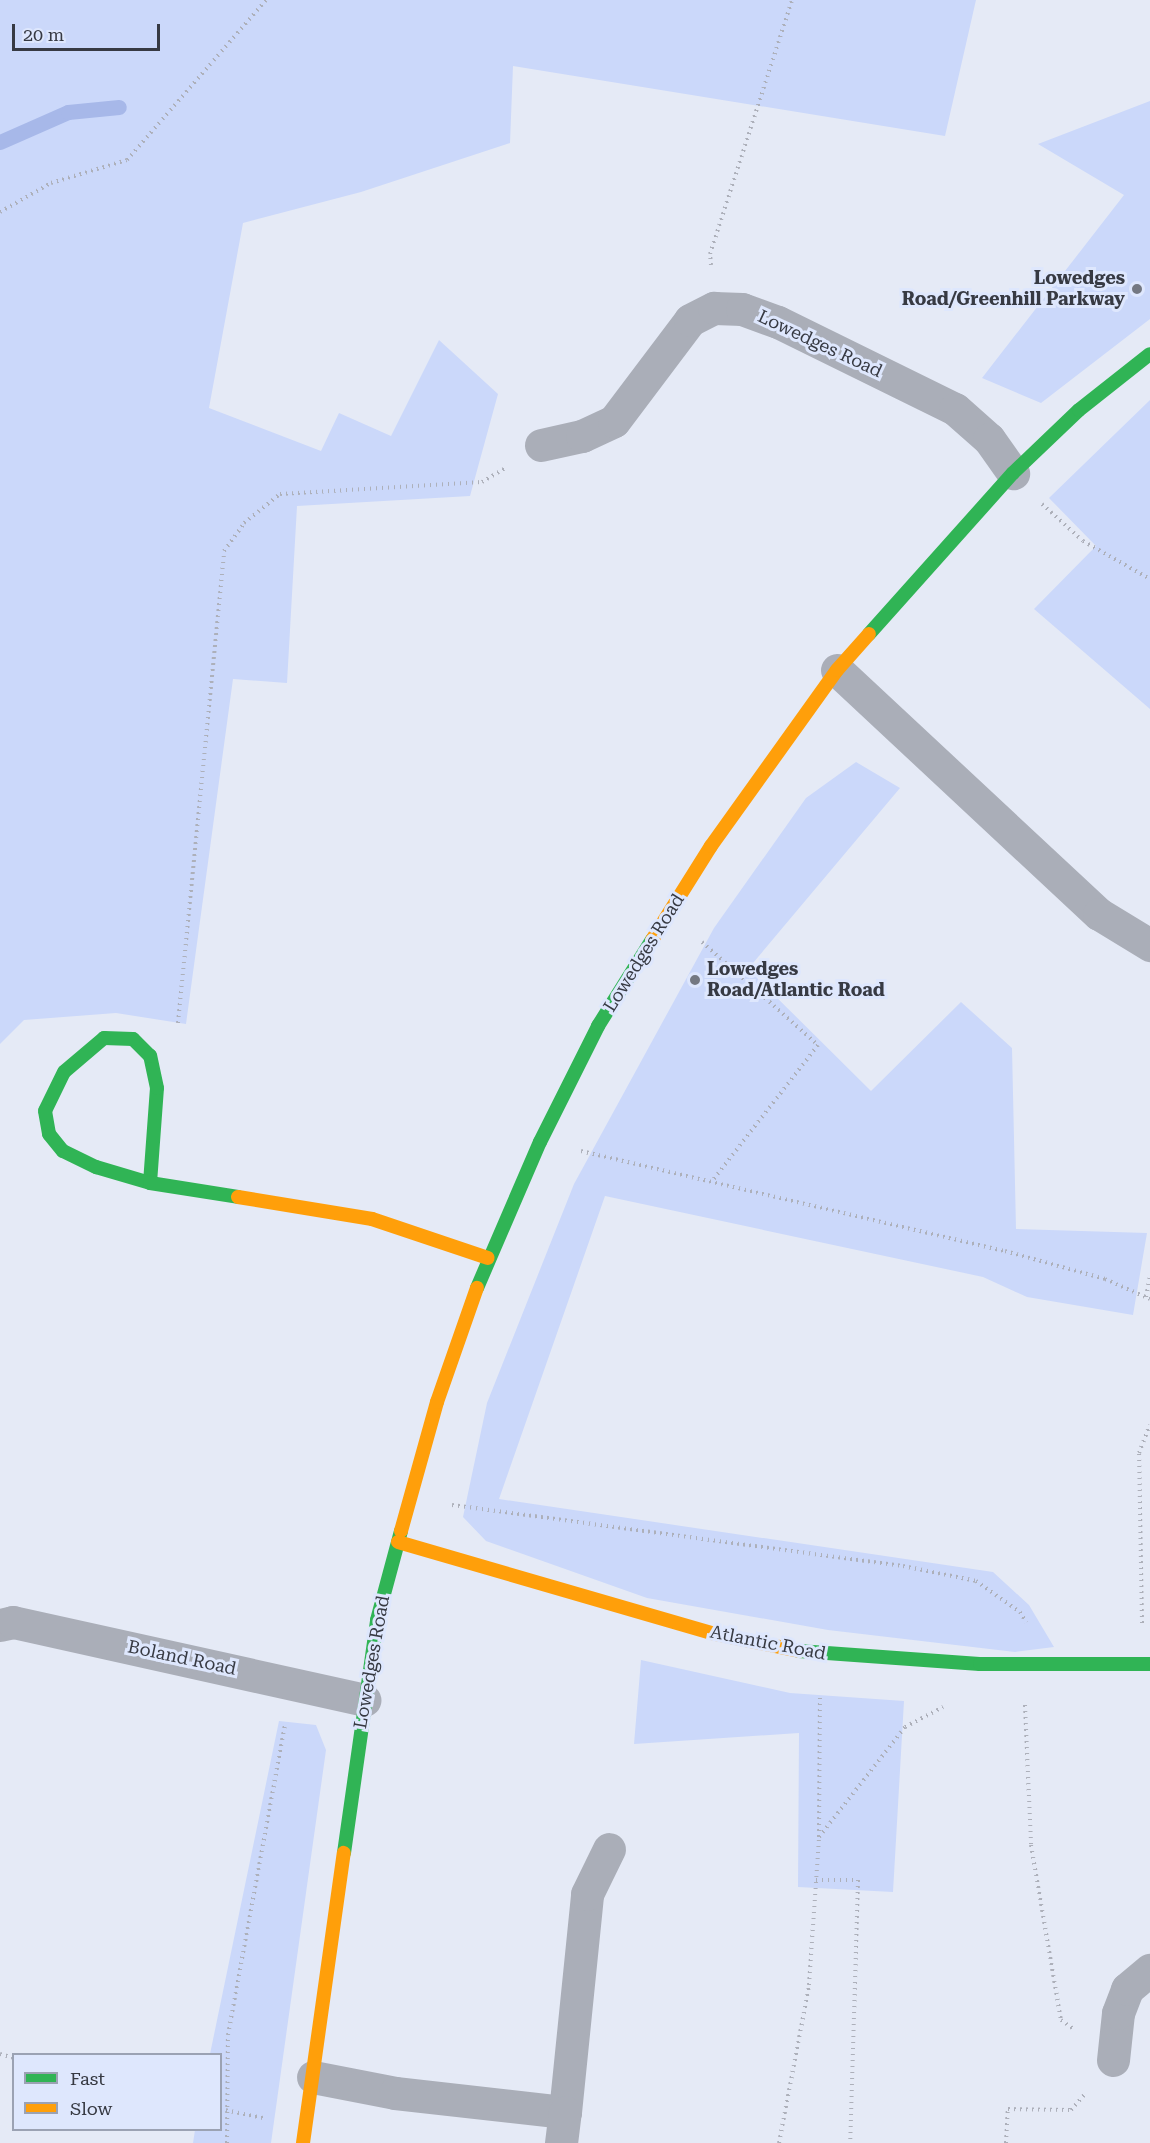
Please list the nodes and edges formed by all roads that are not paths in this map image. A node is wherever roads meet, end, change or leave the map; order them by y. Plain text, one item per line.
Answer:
1 (1150, 354) edge
2 (542, 446) road end
3 (1013, 472) junction
4 (837, 670) junction
5 (1150, 945) edge
6 (150, 1183) junction
7 (488, 1258) junction
8 (398, 1542) junction
9 (0, 1625) edge
10 (1146, 1664) edge
11 (364, 1700) junction
12 (609, 1849) dead end
13 (1150, 1970) edge
14 (1113, 2060) road end
15 (313, 2078) junction
16 (563, 2128) edge
17 (303, 2143) edge

1 - 3 street, Lowedges Road
2 - 3 street, Lowedges Road
3 - 4 street, Lowedges Road
4 - 5 street
4 - 7 street, Lowedges Road
6 - 6 street
6 - 7 street
7 - 8 street, Lowedges Road
8 - 10 street, Atlantic Road
8 - 11 street, Lowedges Road
9 - 11 street, Boland Road
11 - 15 street, Lowedges Road
12 - 16 street
13 - 14 street
15 - 16 street
15 - 17 street, Lowedges Road

